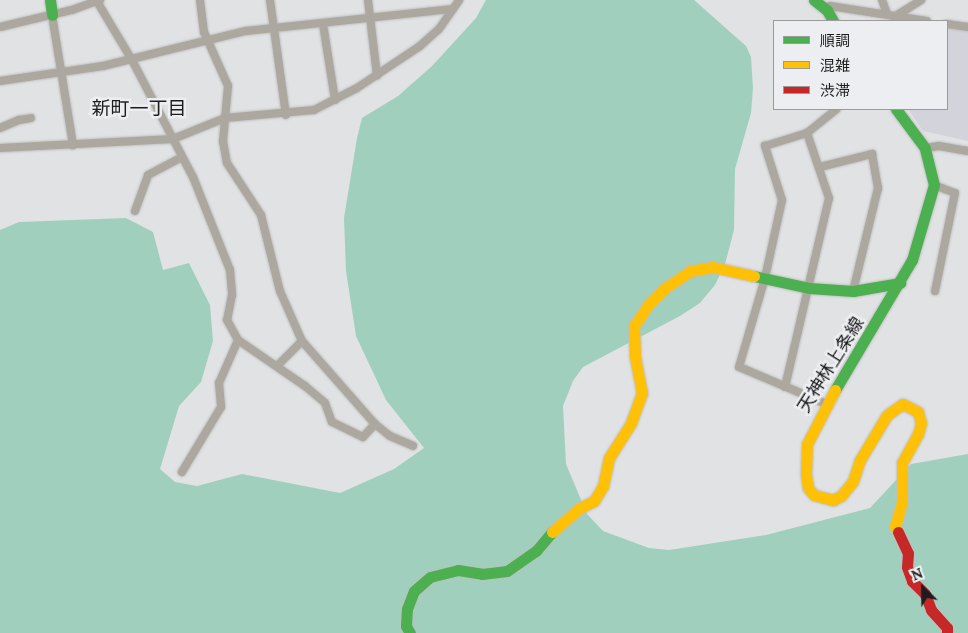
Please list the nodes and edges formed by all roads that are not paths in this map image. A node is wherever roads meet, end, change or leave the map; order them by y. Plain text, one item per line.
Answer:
1 (50, 0) edge
2 (200, 0) edge
3 (270, 0) edge
4 (368, 0) edge
5 (458, 0) edge
6 (814, 0) edge
7 (882, 0) edge
8 (922, 0) edge
9 (99, 1) edge
10 (453, 9) junction
11 (827, 10) junction
12 (52, 15) junction
13 (890, 15) junction
14 (370, 18) junction
15 (832, 20) edge
16 (921, 20) edge
17 (323, 24) junction
18 (948, 24) edge
19 (0, 27) edge
20 (968, 27) edge
21 (274, 29) junction
22 (208, 38) junction
23 (132, 60) junction
24 (59, 72) junction
25 (377, 75) junction
26 (0, 81) edge
27 (335, 100) junction
28 (836, 110) edge
29 (897, 110) edge
30 (286, 114) junction
31 (31, 118) dead end
32 (225, 118) junction
33 (0, 128) edge
34 (807, 133) junction
35 (173, 139) junction
36 (72, 145) junction
37 (0, 148) edge
38 (925, 148) junction
39 (968, 152) edge
40 (182, 157) junction
41 (820, 167) junction
42 (934, 185) junction
43 (135, 211) dead end
44 (765, 278) junction
45 (900, 283) junction
46 (809, 288) junction
47 (853, 291) junction
48 (934, 291) dead end
49 (238, 340) junction
50 (302, 341) junction
51 (278, 364) junction
52 (786, 387) junction
53 (824, 403) junction
54 (375, 424) junction
55 (413, 446) dead end
56 (182, 472) dead end
57 (410, 633) edge
58 (947, 633) edge

1 - 12 main road
2 - 22 street
3 - 21 street
4 - 14 street
5 - 10 street
6 - 11 main road
7 - 13 street
8 - 13 street
9 - 12 street
9 - 23 street
10 - 14 street
10 - 25 street
11 - 13 street
11 - 15 main road
12 - 19 street
12 - 24 street
13 - 16 street
14 - 17 street
14 - 25 street
17 - 21 street
17 - 27 street
18 - 20 street
21 - 22 street
21 - 30 street
22 - 23 street
22 - 32 street
23 - 24 street
23 - 35 street
24 - 26 street
24 - 36 street
25 - 27 street
27 - 30 street
28 - 34 street
29 - 38 main road
30 - 32 street
31 - 33 street
32 - 35 street
32 - 50 street
34 - 41 street
34 - 44 street
35 - 36 street
35 - 40 street
36 - 37 street
38 - 39 street
38 - 42 main road
40 - 43 street
40 - 49 street
41 - 46 street
41 - 47 street
42 - 45 main road, 天神林上条線
42 - 48 street
44 - 46 main road
44 - 52 street
44 - 57 main road
45 - 47 main road
45 - 53 main road, 天神林上条線
46 - 47 main road
46 - 52 street
49 - 51 street
49 - 56 street
50 - 51 street
50 - 54 street
51 - 54 street
52 - 53 street
53 - 58 main road, 天神林上条線
54 - 55 street

